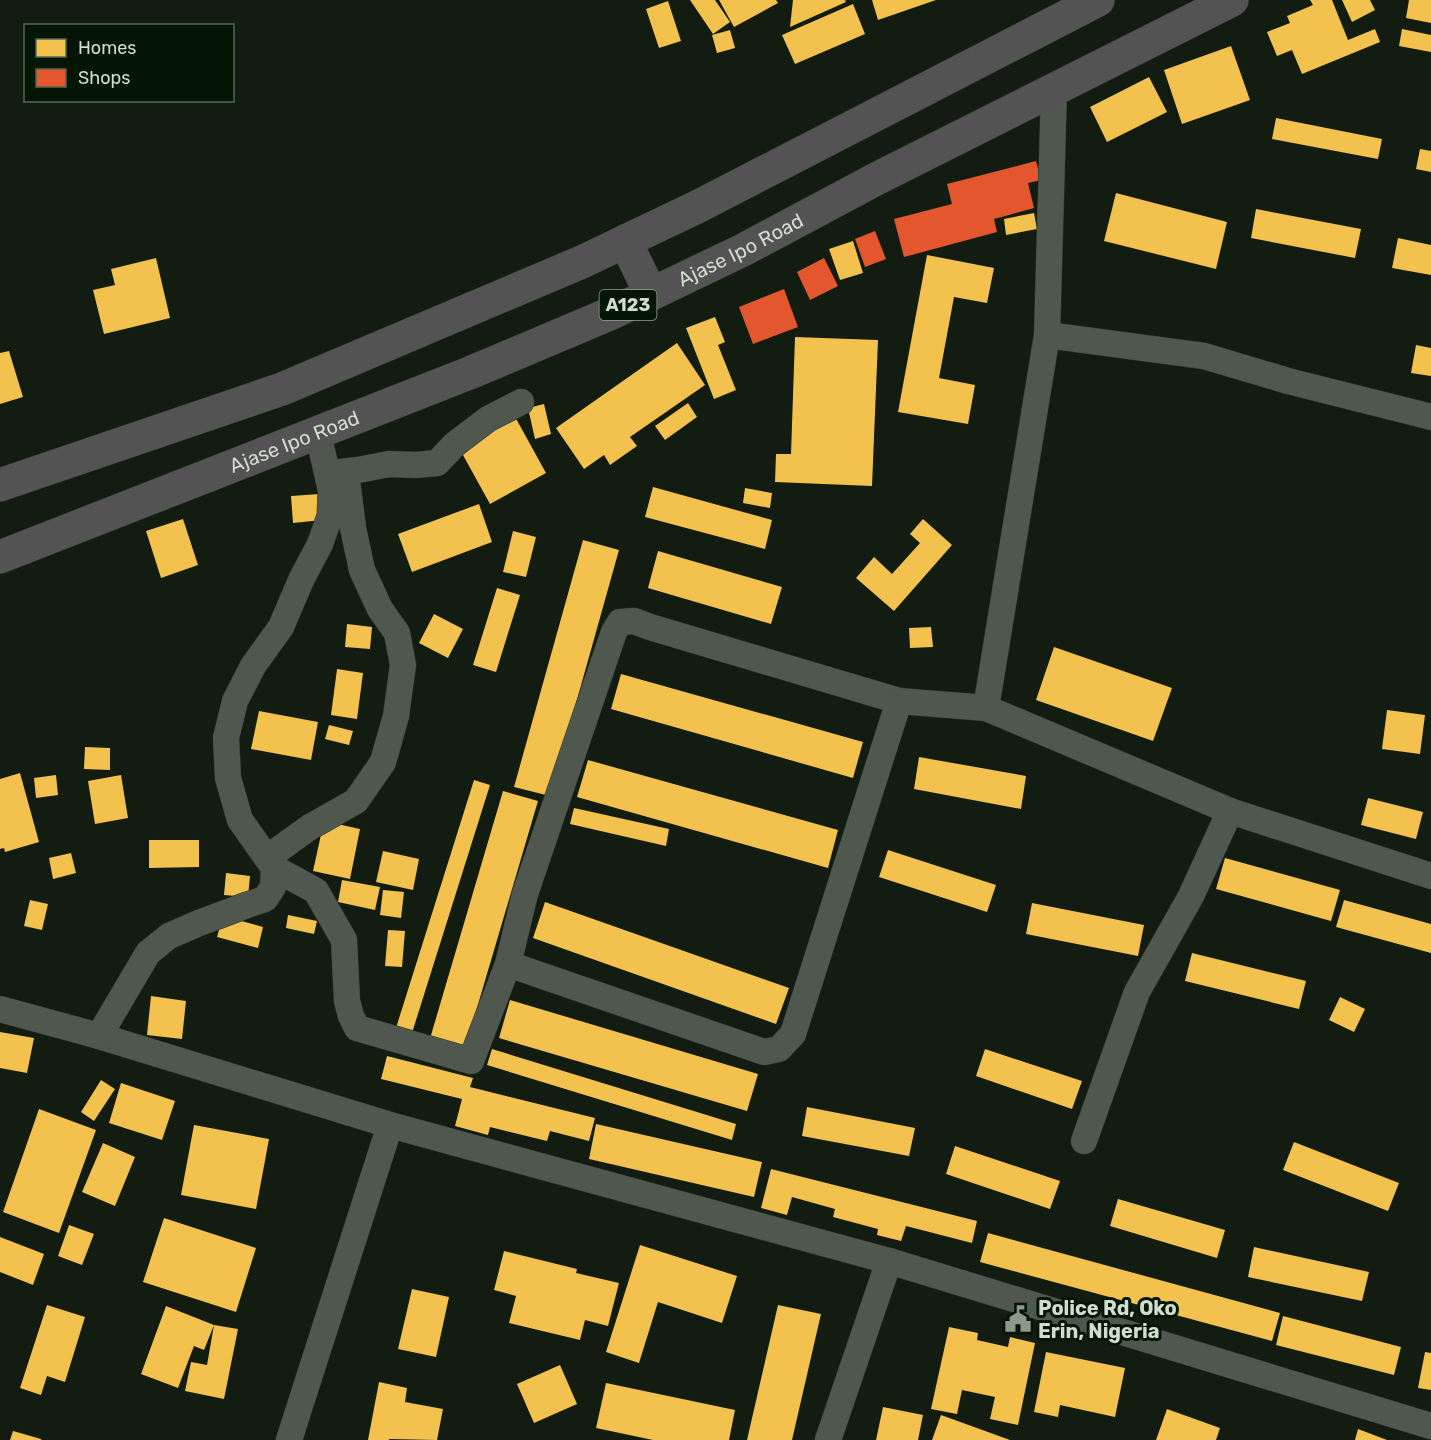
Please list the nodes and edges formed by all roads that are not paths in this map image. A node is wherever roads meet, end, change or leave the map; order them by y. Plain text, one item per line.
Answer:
1 (1098, 0) edge
2 (1232, 0) edge
3 (1054, 89) junction
4 (625, 241) junction
5 (651, 294) junction
6 (1047, 335) junction
7 (521, 402) dead end
8 (1431, 417) edge
9 (318, 433) junction
10 (337, 473) junction
11 (0, 485) edge
12 (0, 557) edge
13 (899, 701) junction
14 (986, 708) junction
15 (1230, 811) junction
16 (271, 863) junction
17 (1431, 876) edge
18 (508, 964) junction
19 (0, 1009) edge
20 (99, 1036) junction
21 (390, 1125) junction
22 (1084, 1141) dead end
23 (889, 1261) junction
24 (1431, 1426) edge
25 (289, 1440) edge
26 (828, 1440) edge

1 - 4 highway
2 - 3 highway, Ajase Ipo Road / A123
3 - 5 highway, Ajase Ipo Road / A123
3 - 6 street
4 - 5 highway
4 - 11 highway
5 - 9 highway, Ajase Ipo Road / A123
6 - 8 street
6 - 14 street
7 - 10 street
9 - 10 street
9 - 12 highway, Ajase Ipo Road / A123
10 - 16 street
10 - 16 street
13 - 14 street
13 - 18 street
13 - 18 street
14 - 15 street
15 - 17 street
15 - 22 street
16 - 18 street
16 - 20 street
19 - 20 street
20 - 21 street
21 - 23 street
21 - 25 street
23 - 24 street
23 - 26 street

